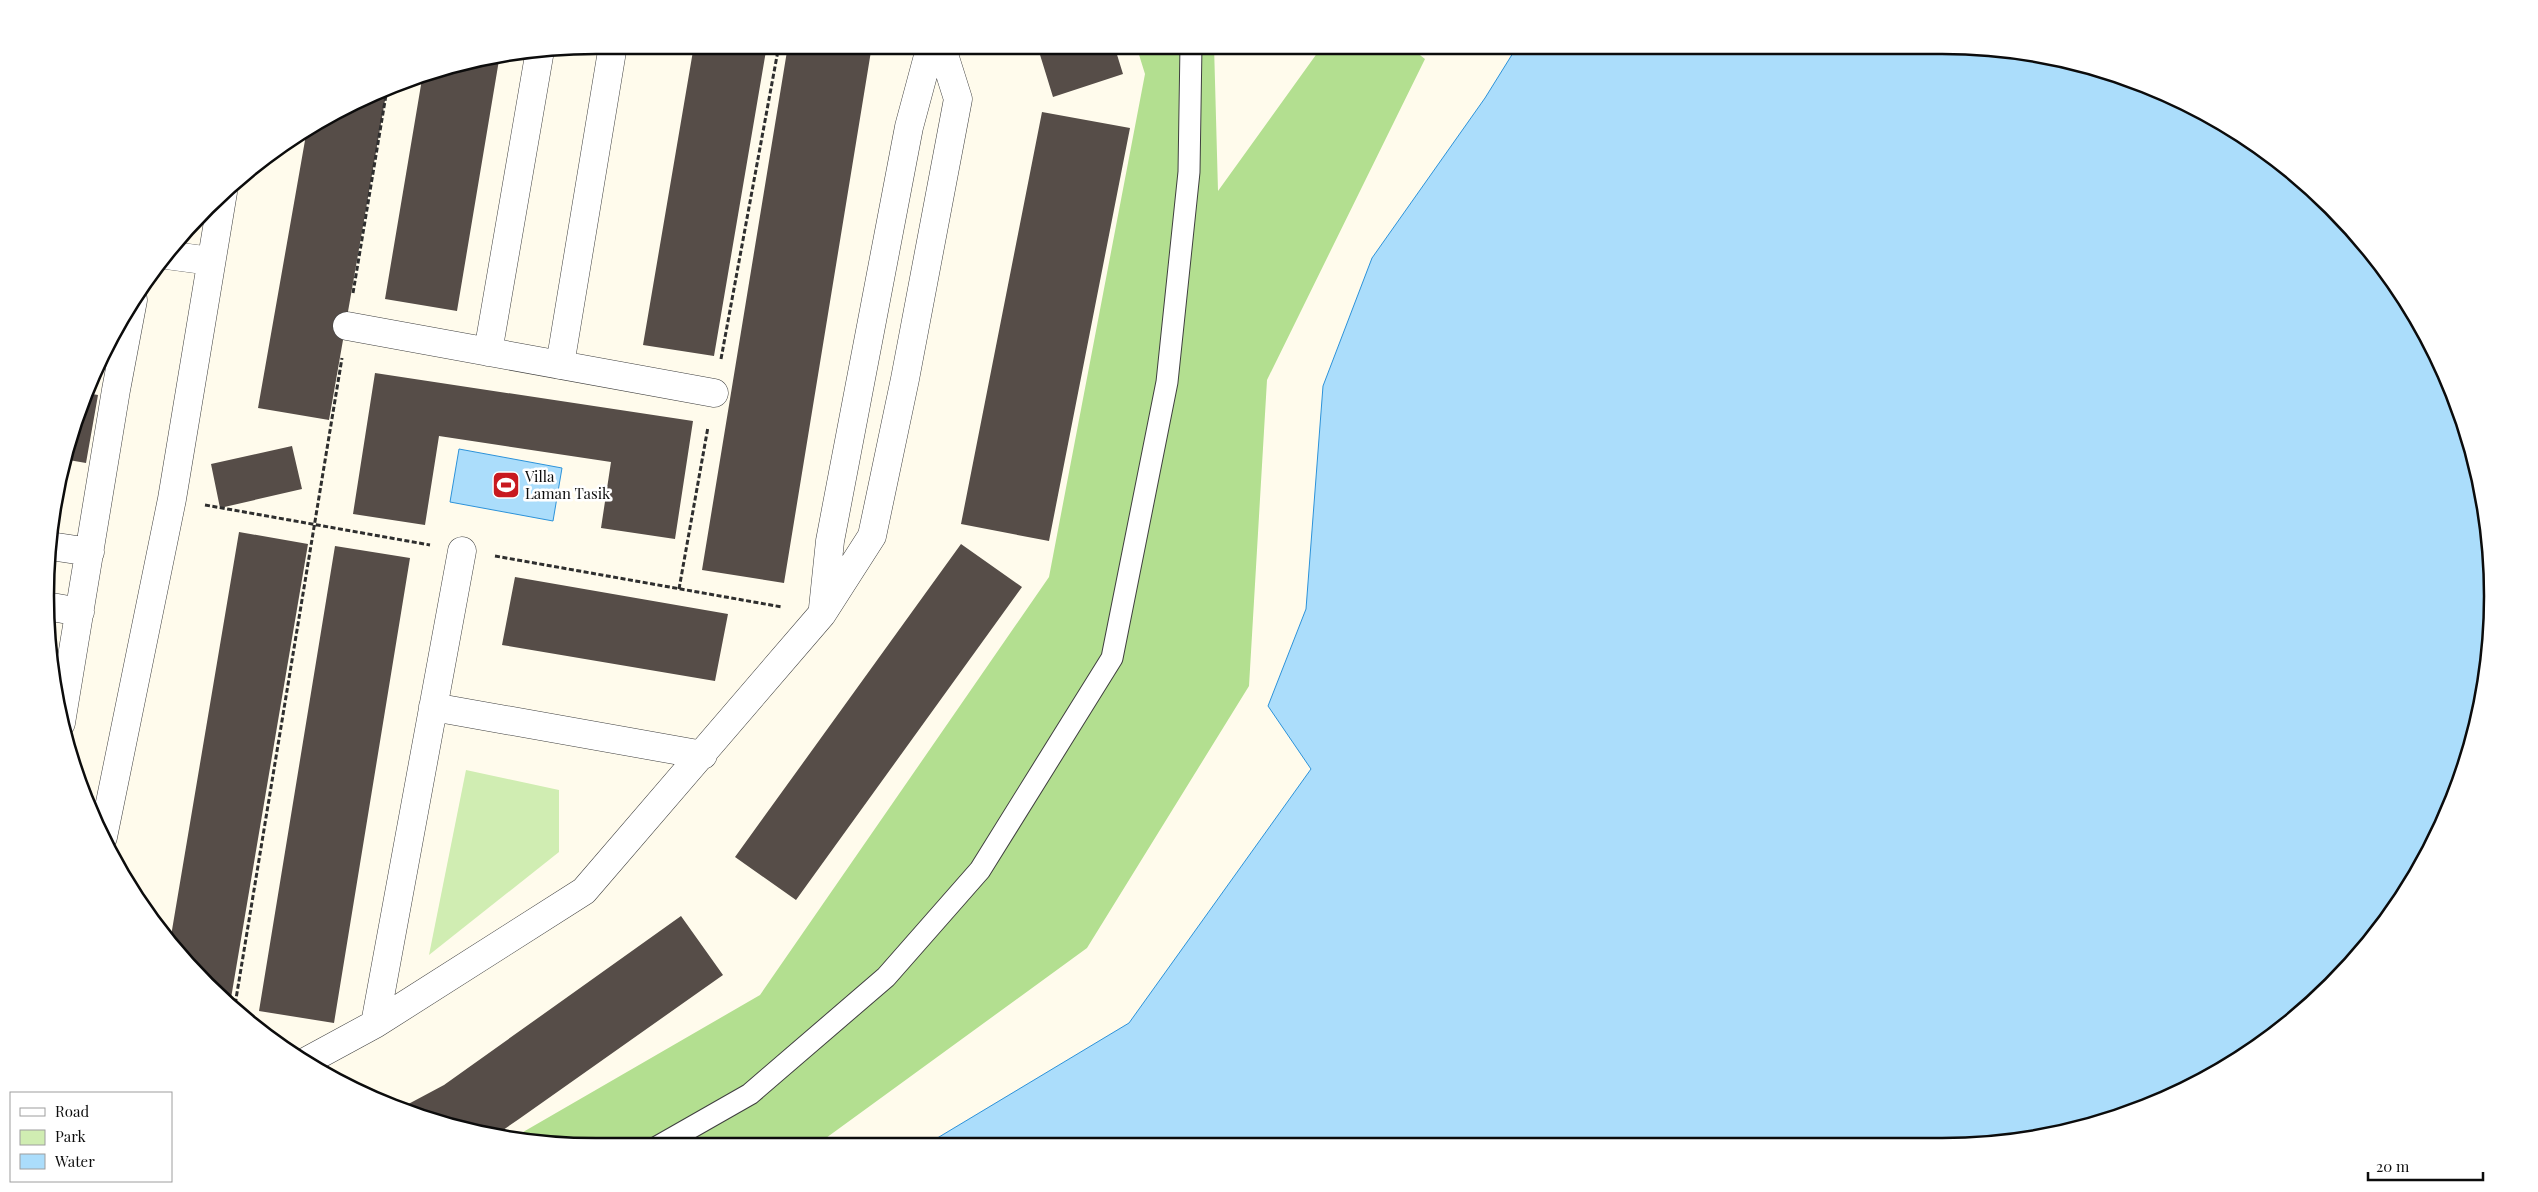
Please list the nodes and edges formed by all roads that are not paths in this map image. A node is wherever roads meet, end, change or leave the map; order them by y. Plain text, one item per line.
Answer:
1 (612, 54) edge
2 (929, 54) edge
3 (944, 54) edge
4 (1191, 54) edge
5 (539, 57) edge
6 (221, 205) edge
7 (174, 256) edge
8 (211, 261) junction
9 (129, 320) edge
10 (348, 326) road end
11 (488, 352) junction
12 (560, 365) junction
13 (714, 393) road end
14 (56, 547) edge
15 (462, 551) dead end
16 (90, 552) junction
17 (54, 607) edge
18 (80, 612) junction
19 (822, 614) junction
20 (64, 703) edge
21 (433, 707) junction
22 (703, 755) junction
23 (105, 826) edge
24 (375, 1024) junction
25 (312, 1058) edge
26 (673, 1138) edge

1 - 12 street
2 - 19 street
3 - 19 street
4 - 26 lane
5 - 11 street
6 - 8 street
7 - 8 street
8 - 23 street
9 - 16 street
10 - 11 street
11 - 12 street
12 - 13 street
14 - 16 street
15 - 21 street
16 - 18 street
17 - 18 street
18 - 20 street
19 - 22 street
21 - 22 street
21 - 24 street
22 - 24 street
24 - 25 street

